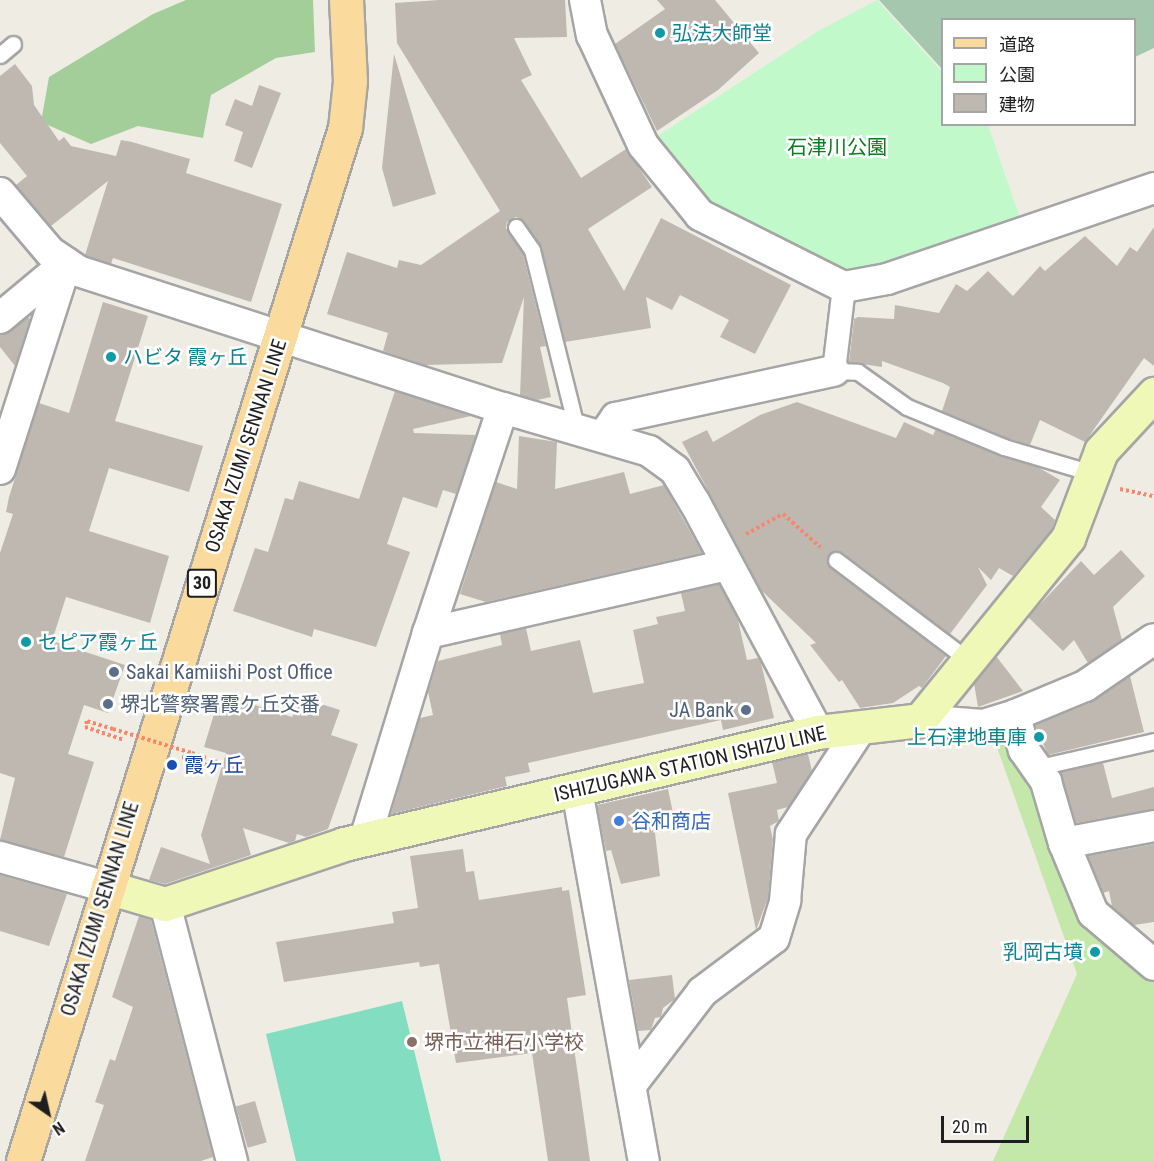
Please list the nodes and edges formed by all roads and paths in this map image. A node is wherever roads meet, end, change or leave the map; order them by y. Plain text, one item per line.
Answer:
1 (346, 0) edge
2 (585, 0) edge
3 (13, 44) dead end
4 (0, 55) edge
5 (1154, 188) edge
6 (0, 193) edge
7 (516, 227) dead end
8 (66, 263) junction
9 (844, 287) junction
10 (0, 318) edge
11 (281, 334) junction
12 (834, 371) junction
13 (1154, 394) edge
14 (503, 408) junction
15 (590, 431) junction
16 (0, 469) edge
17 (1092, 473) junction
18 (819, 546) dead end
19 (723, 557) junction
20 (836, 560) dead end
21 (428, 633) junction
22 (1154, 639) edge
23 (968, 660) junction
24 (1015, 716) junction
25 (920, 720) junction
26 (860, 729) junction
27 (818, 732) junction
28 (124, 740) dead end
29 (1154, 741) edge
30 (178, 755) dead end
31 (1039, 767) junction
32 (577, 790) junction
33 (1154, 826) edge
34 (365, 839) junction
35 (1064, 843) junction
36 (0, 857) edge
37 (107, 887) junction
38 (165, 904) junction
39 (1154, 966) edge
40 (630, 1085) junction
41 (23, 1161) edge
42 (232, 1161) edge
43 (644, 1161) edge

1 - 11 main road, OSAKA IZUMI SENNAN LINE / 30
2 - 9 street
3 - 4 lane
5 - 9 street
6 - 8 street
7 - 15 lane
8 - 10 street
8 - 11 street
8 - 16 street
9 - 12 street
11 - 14 street
11 - 37 main road, OSAKA IZUMI SENNAN LINE / 30
12 - 15 street
12 - 17 lane
13 - 17 main road
14 - 15 street
14 - 21 street
15 - 19 street
17 - 23 main road
18 - 19 path
19 - 21 street
19 - 27 street
20 - 23 lane
21 - 34 street
22 - 24 street
23 - 25 main road
24 - 25 street
24 - 31 street
25 - 26 main road, ISHIZUGAWA STATION ISHIZU LINE
26 - 27 main road, ISHIZUGAWA STATION ISHIZU LINE
26 - 40 street
27 - 32 main road, ISHIZUGAWA STATION ISHIZU LINE
28 - 30 path, bridge
29 - 31 lane
31 - 35 street
32 - 34 main road, ISHIZUGAWA STATION ISHIZU LINE
32 - 40 street
33 - 35 street
34 - 38 main road, ISHIZUGAWA STATION ISHIZU LINE
35 - 39 street
36 - 37 street
37 - 38 main road
37 - 41 main road, OSAKA IZUMI SENNAN LINE / 30
38 - 42 street
40 - 43 street

